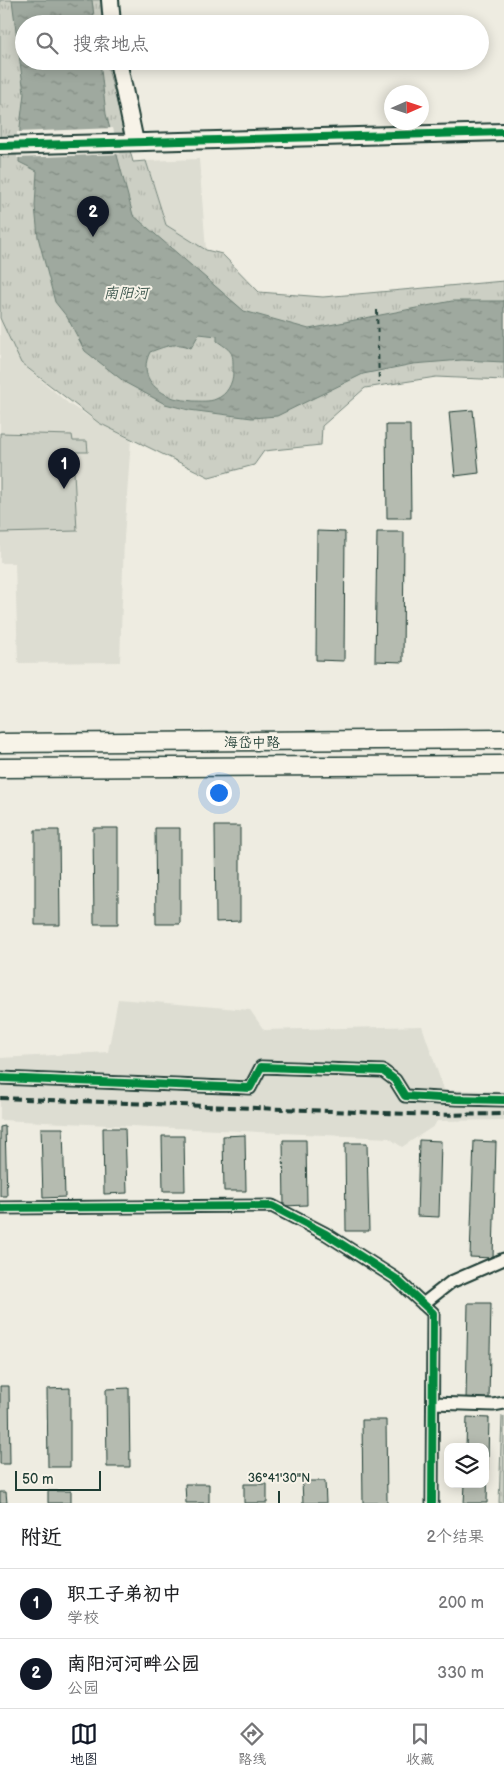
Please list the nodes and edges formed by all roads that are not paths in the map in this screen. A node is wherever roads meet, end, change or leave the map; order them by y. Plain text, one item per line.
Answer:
1 (110, 0) edge
2 (111, 15) edge
3 (119, 70) edge
4 (504, 132) edge
5 (129, 142) junction
6 (0, 146) edge
7 (504, 739) edge
8 (0, 743) edge
9 (504, 765) edge
10 (0, 768) edge
11 (0, 1078) edge
12 (504, 1100) edge
13 (0, 1208) edge
14 (504, 1259) edge
15 (423, 1304) junction
16 (433, 1403) junction
17 (504, 1403) edge
18 (432, 1503) edge

1 - 2 street
3 - 5 street
4 - 5 street
5 - 6 street
7 - 8 main road, 海岱中路
9 - 10 main road, 海岱中路
11 - 12 street
13 - 15 street
14 - 15 street
15 - 16 street
16 - 17 street
16 - 18 street

